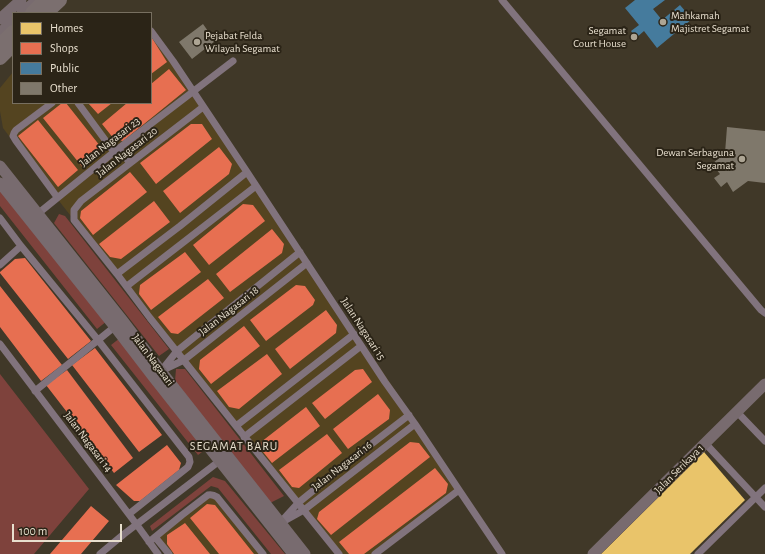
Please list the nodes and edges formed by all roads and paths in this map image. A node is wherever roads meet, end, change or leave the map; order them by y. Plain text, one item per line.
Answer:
1 (21, 0) edge
2 (37, 0) edge
3 (45, 0) edge
4 (60, 0) edge
5 (502, 0) edge
6 (23, 12) edge
7 (33, 12) edge
8 (47, 12) edge
9 (0, 19) edge
10 (12, 22) edge
11 (152, 32) edge
12 (0, 33) edge
13 (12, 33) edge
14 (0, 45) edge
15 (12, 46) edge
16 (0, 58) edge
17 (233, 61) dead end
18 (193, 91) junction
19 (51, 104) edge
20 (79, 104) edge
21 (203, 107) junction
22 (116, 150) junction
23 (130, 163) junction
24 (0, 166) edge
25 (247, 172) junction
26 (0, 182) edge
27 (256, 186) junction
28 (57, 197) junction
29 (34, 217) junction
30 (0, 218) edge
31 (21, 246) junction
32 (300, 252) junction
33 (307, 263) junction
34 (0, 264) edge
35 (118, 274) junction
36 (127, 286) junction
37 (765, 312) edge
38 (119, 324) junction
39 (354, 334) junction
40 (98, 340) junction
41 (0, 344) edge
42 (361, 346) junction
43 (176, 351) junction
44 (184, 360) junction
45 (157, 375) junction
46 (765, 384) edge
47 (35, 391) junction
48 (737, 412) junction
49 (409, 415) junction
50 (415, 424) junction
51 (236, 426) junction
52 (244, 437) junction
53 (765, 441) edge
54 (705, 443) junction
55 (223, 458) junction
56 (765, 488) edge
57 (459, 490) junction
58 (756, 497) junction
59 (298, 503) junction
60 (765, 507) edge
61 (304, 510) junction
62 (129, 514) junction
63 (137, 525) junction
64 (277, 526) junction
65 (156, 536) junction
66 (149, 542) junction
67 (498, 553) edge
68 (100, 554) edge
69 (158, 554) edge
70 (169, 554) edge
71 (263, 554) edge
72 (293, 554) edge
73 (304, 554) edge
74 (339, 554) edge
75 (375, 554) edge
76 (593, 554) edge
77 (698, 554) edge

1 - 9 street
2 - 6 street
3 - 7 highway
4 - 8 highway
5 - 37 street
10 - 12 street
11 - 18 street, Jalan Nagasari 15
13 - 14 highway
15 - 16 highway
17 - 18 street, Jalan Nagasari 23
18 - 21 street, Jalan Nagasari 15
18 - 22 street, Jalan Nagasari 23
19 - 28 street
20 - 22 street
21 - 23 street, Jalan Nagasari 20
21 - 25 street, Jalan Nagasari 15
22 - 23 street
22 - 28 street, Jalan Nagasari 23
23 - 35 street, Jalan Nagasari 20
24 - 29 street, Jalan Nagasari
25 - 27 street, Jalan Nagasari 15
25 - 35 street
26 - 29 street, Jalan Nagasari
27 - 32 street, Jalan Nagasari 15
27 - 36 street
28 - 29 street, Jalan Nagasari 23
29 - 38 street, Jalan Nagasari
30 - 31 street
31 - 34 street
31 - 40 street
32 - 33 street, Jalan Nagasari 15
32 - 43 street
33 - 39 street, Jalan Nagasari 15
33 - 44 street, Jalan Nagasari 18
35 - 36 street
36 - 43 street
38 - 40 street
38 - 45 street, Jalan Nagasari
39 - 42 street, Jalan Nagasari 15
39 - 51 street
40 - 47 street
40 - 62 street
41 - 47 street, Jalan Nagasari 14
42 - 49 street, Jalan Nagasari 15
42 - 52 street
43 - 44 street
43 - 45 street
44 - 45 street, Jalan Nagasari 18
44 - 51 street
45 - 55 street, Jalan Nagasari
46 - 48 street, Jalan Serikaya 1
47 - 62 street, Jalan Nagasari 14
48 - 53 street
48 - 54 street, Jalan Serikaya 1
49 - 50 street, Jalan Nagasari 15
49 - 59 street
50 - 57 street, Jalan Nagasari 15
50 - 61 street, Jalan Nagasari 16
51 - 52 street
52 - 59 street
54 - 58 street
54 - 76 street, Jalan Serikaya 1
55 - 63 street
55 - 64 street, Jalan Nagasari
56 - 58 street
57 - 67 street, Jalan Nagasari 15
57 - 75 street
58 - 60 street
58 - 77 street
59 - 61 street
59 - 64 street
61 - 64 street, Jalan Nagasari 16
61 - 74 street
62 - 63 street, Jalan Nagasari 14
63 - 66 street, Jalan Nagasari 14
63 - 68 street
64 - 72 street, Jalan Nagasari
64 - 73 street, Jalan Nagasari
65 - 66 street
65 - 70 street
65 - 71 street
66 - 69 street, Jalan Nagasari 14

